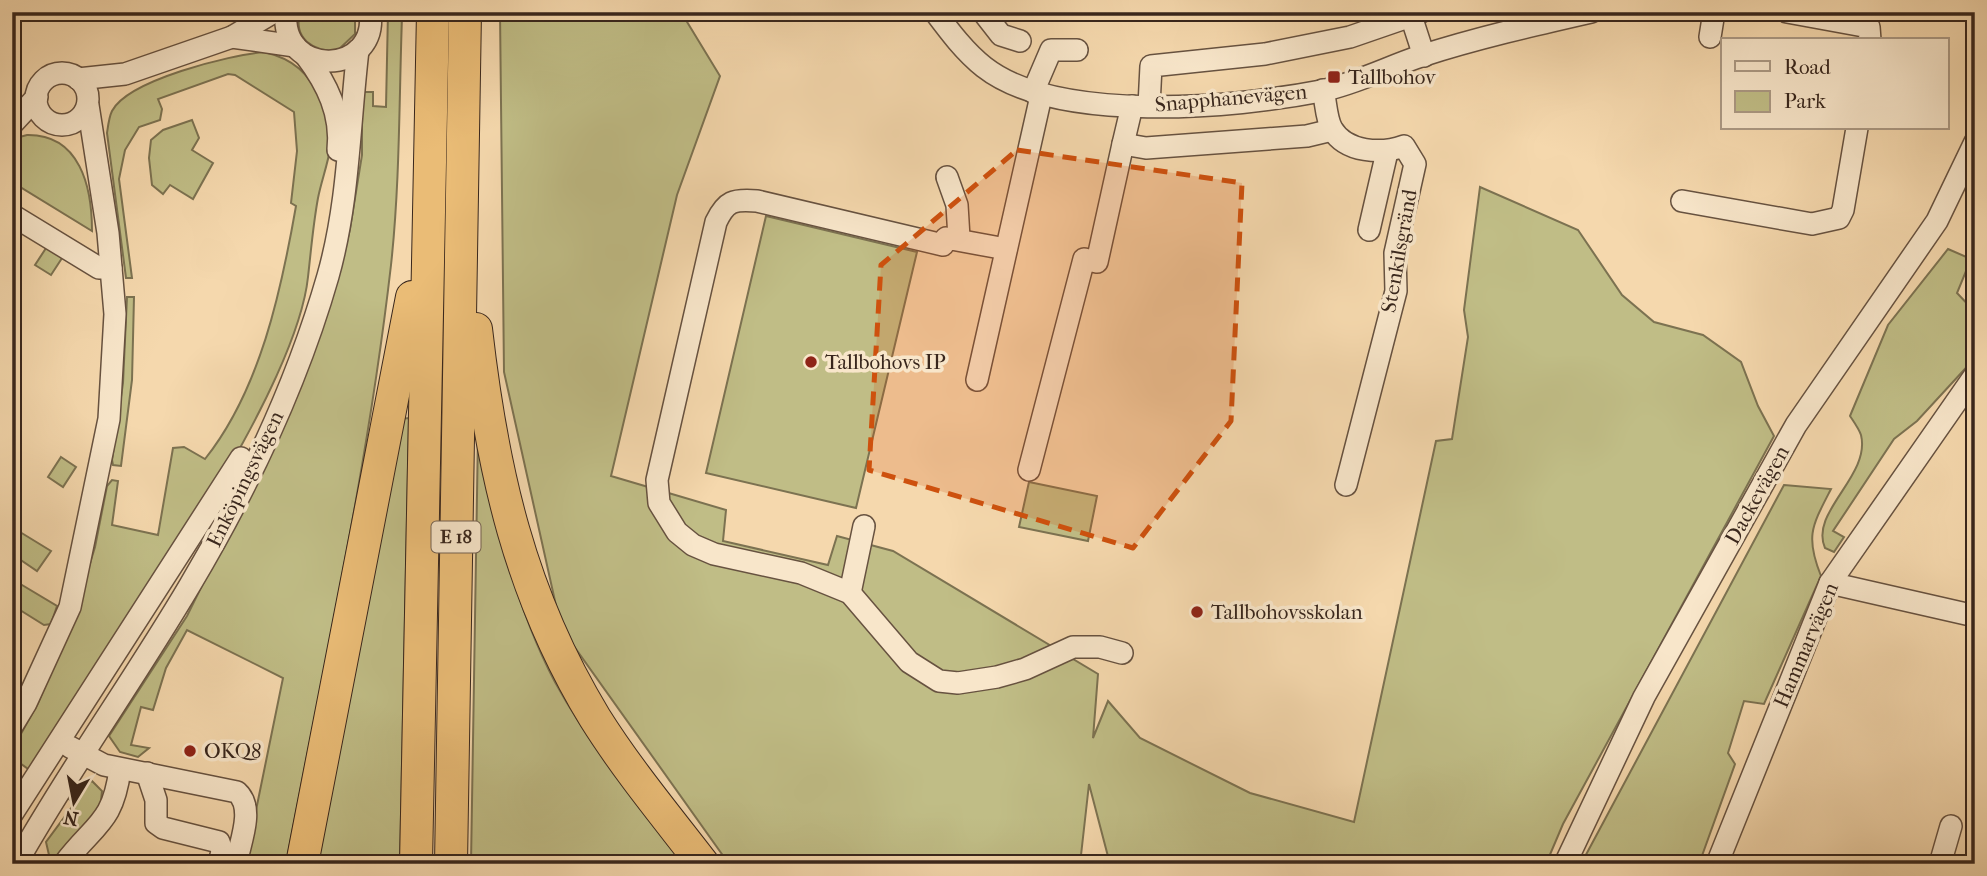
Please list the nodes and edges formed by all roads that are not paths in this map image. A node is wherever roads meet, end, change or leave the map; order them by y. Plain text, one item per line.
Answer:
1 (274, 12) edge
2 (286, 12) edge
3 (370, 12) edge
4 (433, 12) edge
5 (465, 12) edge
6 (935, 12) edge
7 (983, 12) edge
8 (1591, 12) edge
9 (1714, 12) edge
10 (1787, 12) edge
11 (1416, 14) edge
12 (232, 37) junction
13 (1710, 37) dead end
14 (1870, 38) edge
15 (1020, 41) dead end
16 (358, 50) junction
17 (1077, 50) dead end
18 (300, 51) junction
19 (1424, 56) junction
20 (125, 74) junction
21 (78, 79) junction
22 (1323, 90) junction
23 (1037, 94) junction
24 (37, 97) junction
25 (88, 102) junction
26 (1140, 106) junction
27 (14, 120) edge
28 (54, 122) junction
29 (1332, 130) junction
30 (1857, 130) edge
31 (1975, 142) edge
32 (1123, 144) junction
33 (1387, 152) junction
34 (98, 175) junction
35 (947, 177) dead end
36 (430, 199) junction
37 (1682, 201) dead end
38 (462, 209) junction
39 (12, 215) edge
40 (1369, 230) dead end
41 (959, 238) junction
42 (1006, 249) junction
43 (111, 268) junction
44 (1975, 375) edge
45 (977, 380) dead end
46 (1029, 470) dead end
47 (1346, 485) dead end
48 (864, 526) dead end
49 (1830, 583) junction
50 (850, 593) junction
51 (1975, 616) edge
52 (1122, 653) dead end
53 (12, 726) edge
54 (59, 740) junction
55 (81, 755) junction
56 (120, 769) junction
57 (147, 773) junction
58 (12, 814) edge
59 (1951, 826) dead end
60 (73, 860) edge
61 (16, 864) edge
62 (219, 864) edge
63 (236, 864) edge
64 (302, 864) edge
65 (416, 864) edge
66 (452, 864) edge
67 (703, 864) edge
68 (1565, 864) edge
69 (1717, 864) edge
70 (1940, 864) edge

1 - 12 street
2 - 18 street, Enköpingsvägen
3 - 16 street, Enköpingsvägen
4 - 36 highway, E 18
5 - 38 highway, E 18
6 - 23 street, Snapphanevägen
7 - 15 street
8 - 19 street, Snapphanevägen
9 - 13 street
10 - 14 street
11 - 19 street
11 - 26 street
12 - 18 street
12 - 20 street
16 - 18 street
16 - 55 street, Enköpingsvägen
17 - 23 street
18 - 54 street, Enköpingsvägen
19 - 22 street, Snapphanevägen
20 - 21 street
20 - 25 street
21 - 24 street
21 - 25 street
22 - 26 street, Snapphanevägen
22 - 29 street
23 - 26 street, Snapphanevägen
23 - 42 street
24 - 27 street
24 - 28 street
25 - 28 street
25 - 34 street
26 - 32 street
27 - 28 street
28 - 34 street
29 - 32 street
29 - 33 street, Stenkilsgränd
30 - 37 street
31 - 68 street, Dackevägen
32 - 46 street
33 - 40 street
33 - 47 street, Stenkilsgränd
34 - 43 street
35 - 41 street
36 - 64 highway
36 - 65 highway, E 18
38 - 66 highway, E 18
38 - 67 highway
39 - 43 street
41 - 42 street
41 - 50 street
42 - 45 street
43 - 53 street
44 - 49 street, Hammarvägen
48 - 50 street
49 - 51 street
49 - 69 street, Hammarvägen
50 - 52 street
54 - 55 street
54 - 58 street, Enköpingsvägen
55 - 56 street
55 - 61 street, Enköpingsvägen
56 - 57 street
56 - 60 street
57 - 62 street
57 - 63 street
59 - 70 street

